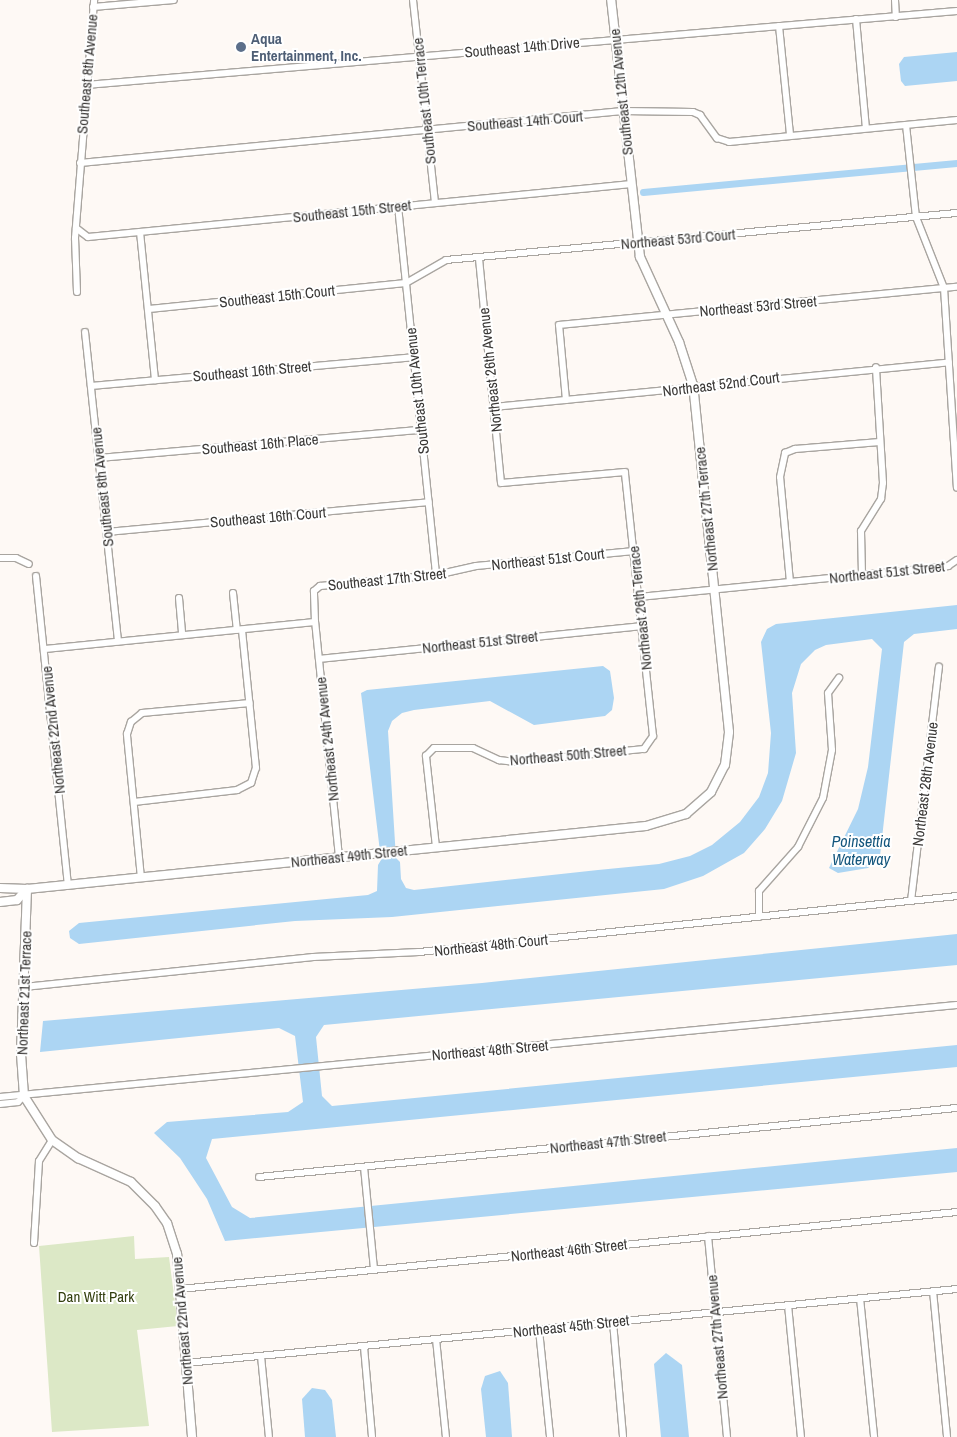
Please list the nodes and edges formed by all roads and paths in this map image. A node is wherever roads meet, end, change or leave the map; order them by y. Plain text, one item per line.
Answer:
1 (174, 0) edge
2 (413, 0) edge
3 (611, 0) edge
4 (895, 0) edge
5 (93, 4) edge
6 (957, 11) edge
7 (896, 17) junction
8 (856, 19) junction
9 (779, 26) junction
10 (616, 39) junction
11 (419, 57) junction
12 (86, 85) junction
13 (623, 111) junction
14 (957, 120) edge
15 (906, 125) junction
16 (866, 128) junction
17 (427, 130) junction
18 (790, 135) junction
19 (80, 163) junction
20 (631, 184) junction
21 (435, 202) junction
22 (398, 206) junction
23 (957, 213) edge
24 (916, 217) junction
25 (76, 228) junction
26 (140, 232) junction
27 (638, 242) junction
28 (479, 258) junction
29 (406, 283) junction
30 (957, 287) edge
31 (944, 288) junction
32 (76, 292) dead end
33 (149, 308) junction
34 (666, 314) junction
35 (85, 332) dead end
36 (413, 356) junction
37 (949, 362) junction
38 (876, 367) junction
39 (155, 380) junction
40 (693, 385) junction
41 (91, 386) junction
42 (566, 400) junction
43 (494, 407) junction
44 (421, 430) junction
45 (880, 442) junction
46 (99, 458) junction
47 (626, 472) joint
48 (957, 488) edge
49 (429, 502) junction
50 (107, 532) junction
51 (634, 551) junction
52 (0, 558) edge
53 (956, 561) edge
54 (29, 564) dead end
55 (463, 568) joint
56 (436, 575) junction
57 (862, 575) junction
58 (36, 576) dead end
59 (790, 582) junction
60 (714, 589) junction
61 (233, 593) dead end
62 (639, 597) junction
63 (178, 598) dead end
64 (315, 622) junction
65 (642, 626) junction
66 (239, 630) junction
67 (182, 635) junction
68 (118, 641) junction
69 (45, 649) junction
70 (319, 659) junction
71 (939, 667) dead end
72 (839, 678) dead end
73 (250, 703) junction
74 (650, 744) joint
75 (134, 802) junction
76 (672, 820) joint
77 (436, 847) junction
78 (339, 857) junction
79 (141, 878) junction
80 (68, 885) junction
81 (0, 888) edge
82 (27, 889) junction
83 (957, 896) edge
84 (911, 901) junction
85 (0, 902) edge
86 (759, 917) junction
87 (24, 987) junction
88 (957, 1005) edge
89 (24, 1096) junction
90 (0, 1097) edge
91 (0, 1104) edge
92 (957, 1108) edge
93 (52, 1140) junction
94 (364, 1166) junction
95 (259, 1177) dead end
96 (957, 1212) edge
97 (708, 1236) junction
98 (34, 1243) dead end
99 (374, 1269) junction
100 (180, 1289) junction
101 (957, 1289) edge
102 (933, 1291) junction
103 (860, 1298) junction
104 (788, 1306) junction
105 (715, 1312) junction
106 (613, 1322) junction
107 (539, 1330) junction
108 (436, 1339) junction
109 (364, 1347) junction
110 (261, 1356) junction
111 (186, 1364) junction
112 (192, 1437) edge
113 (270, 1437) edge
114 (372, 1437) edge
115 (446, 1437) edge
116 (550, 1437) edge
117 (623, 1437) edge
118 (727, 1437) edge
119 (800, 1437) edge
120 (874, 1437) edge
121 (947, 1437) edge

1 - 5 street
2 - 11 street, Southeast 10th Terrace
3 - 10 street, Southeast 12th Avenue
4 - 7 street
5 - 12 street, Southeast 8th Avenue
6 - 7 street, Southeast 14th Drive
7 - 8 street, Southeast 14th Drive
8 - 9 street, Southeast 14th Drive
8 - 16 street
9 - 10 street, Southeast 14th Drive
9 - 18 street
10 - 11 street, Southeast 14th Drive
10 - 13 street, Southeast 12th Avenue
11 - 12 street, Southeast 14th Drive
11 - 17 street, Southeast 10th Terrace
12 - 19 street, Southeast 8th Avenue
13 - 17 street, Southeast 14th Court
13 - 18 street, Southeast 14th Court
13 - 20 street, Southeast 12th Avenue
14 - 15 street, Southeast 14th Court
15 - 16 street, Southeast 14th Court
15 - 24 street
16 - 18 street, Southeast 14th Court
17 - 19 street, Southeast 14th Court
17 - 21 street, Southeast 10th Terrace
19 - 25 street, Southeast 8th Avenue
20 - 21 street, Southeast 15th Street
20 - 27 street, Northeast 27th Terrace
21 - 22 street, Southeast 15th Street
22 - 26 street, Southeast 15th Street
22 - 29 street, Southeast 10th Avenue
23 - 24 street, Northeast 53rd Court
24 - 27 street, Northeast 53rd Court
24 - 31 street
25 - 26 street, Southeast 15th Street
25 - 32 street, Southeast 8th Avenue
26 - 33 street
27 - 28 street, Northeast 53rd Court
27 - 34 street, Northeast 27th Terrace
28 - 29 street, Northeast 53rd Court
28 - 43 street, Northeast 26th Avenue
29 - 33 street, Southeast 15th Court
29 - 36 street, Southeast 10th Avenue
30 - 31 street, Northeast 53rd Street
31 - 34 street, Northeast 53rd Street
31 - 37 street
33 - 39 street
34 - 40 street, Northeast 27th Terrace
34 - 42 street, Northeast 53rd Street
35 - 41 street, Southeast 8th Avenue
36 - 39 street, Southeast 16th Street
36 - 44 street, Southeast 10th Avenue
37 - 38 street, Northeast 52nd Court
37 - 48 street
38 - 40 street, Northeast 52nd Court
38 - 45 street
39 - 41 street, Southeast 16th Street
40 - 42 street, Northeast 52nd Court
40 - 60 street, Northeast 27th Terrace
41 - 46 street, Southeast 8th Avenue
42 - 43 street, Northeast 52nd Court
43 - 47 street, Northeast 26th Avenue
44 - 46 street, Southeast 16th Place
44 - 49 street, Southeast 10th Avenue
45 - 57 street
45 - 59 street
46 - 50 street, Southeast 8th Avenue
47 - 51 street, Northeast 26th Terrace
49 - 50 street, Southeast 16th Court
49 - 56 street, Southeast 10th Avenue
50 - 68 street, Southeast 8th Avenue
51 - 55 street, Northeast 51st Court
51 - 62 street, Northeast 26th Terrace
52 - 54 street
53 - 57 street, Northeast 51st Street
55 - 56 street, Southeast 17th Street
56 - 64 street, Southeast 17th Street
57 - 59 street, Northeast 51st Street
58 - 69 street, Northeast 22nd Avenue
59 - 60 street, Northeast 51st Street
60 - 62 street, Northeast 51st Street
60 - 76 street, Northeast 27th Terrace
61 - 66 street
62 - 65 street, Northeast 26th Terrace
63 - 67 street
64 - 66 street
64 - 70 street, Northeast 24th Avenue
65 - 70 street, Northeast 51st Street
65 - 74 street, Northeast 26th Terrace
66 - 67 street
66 - 73 street
67 - 68 street
68 - 69 street
69 - 80 street, Northeast 22nd Avenue
70 - 78 street, Northeast 24th Avenue
71 - 84 street, Northeast 28th Avenue
72 - 86 street
73 - 75 street
73 - 75 street
74 - 77 street, Northeast 50th Street
75 - 79 street
76 - 77 street, Northeast 49th Street
77 - 78 street, Northeast 49th Street
78 - 79 street, Northeast 49th Street
79 - 80 street, Northeast 49th Street
80 - 82 street, Northeast 49th Street
81 - 82 street, Northeast 49th Street
82 - 85 street, Northeast 49th Street
82 - 87 street, Northeast 21st Terrace
83 - 84 street, Northeast 48th Court
84 - 86 street, Northeast 48th Court
86 - 87 street, Northeast 48th Court
87 - 89 street, Northeast 21st Terrace
88 - 89 street, Northeast 48th Street
89 - 90 street, Northeast 48th Street
89 - 91 street, Northeast 48th Street
89 - 93 street, Northeast 22nd Avenue
92 - 94 street, Northeast 47th Street
93 - 98 street
93 - 100 street, Northeast 22nd Avenue
94 - 95 street, Northeast 47th Street
94 - 99 street
96 - 97 street, Northeast 46th Street
97 - 99 street, Northeast 46th Street
97 - 105 street, Northeast 27th Avenue
99 - 100 street, Northeast 46th Street
100 - 111 street, Northeast 22nd Avenue
101 - 102 street, Northeast 45th Street
102 - 103 street, Northeast 45th Street
102 - 121 street
103 - 104 street, Northeast 45th Street
103 - 120 street
104 - 105 street, Northeast 45th Street
104 - 119 street
105 - 106 street, Northeast 45th Street
105 - 118 street, Northeast 27th Avenue
106 - 107 street, Northeast 45th Street
106 - 117 street
107 - 108 street, Northeast 45th Street
107 - 116 street
108 - 109 street, Northeast 45th Street
108 - 115 street
109 - 110 street, Northeast 45th Street
109 - 114 street
110 - 111 street, Northeast 45th Street
110 - 113 street
111 - 112 street, Northeast 22nd Avenue

